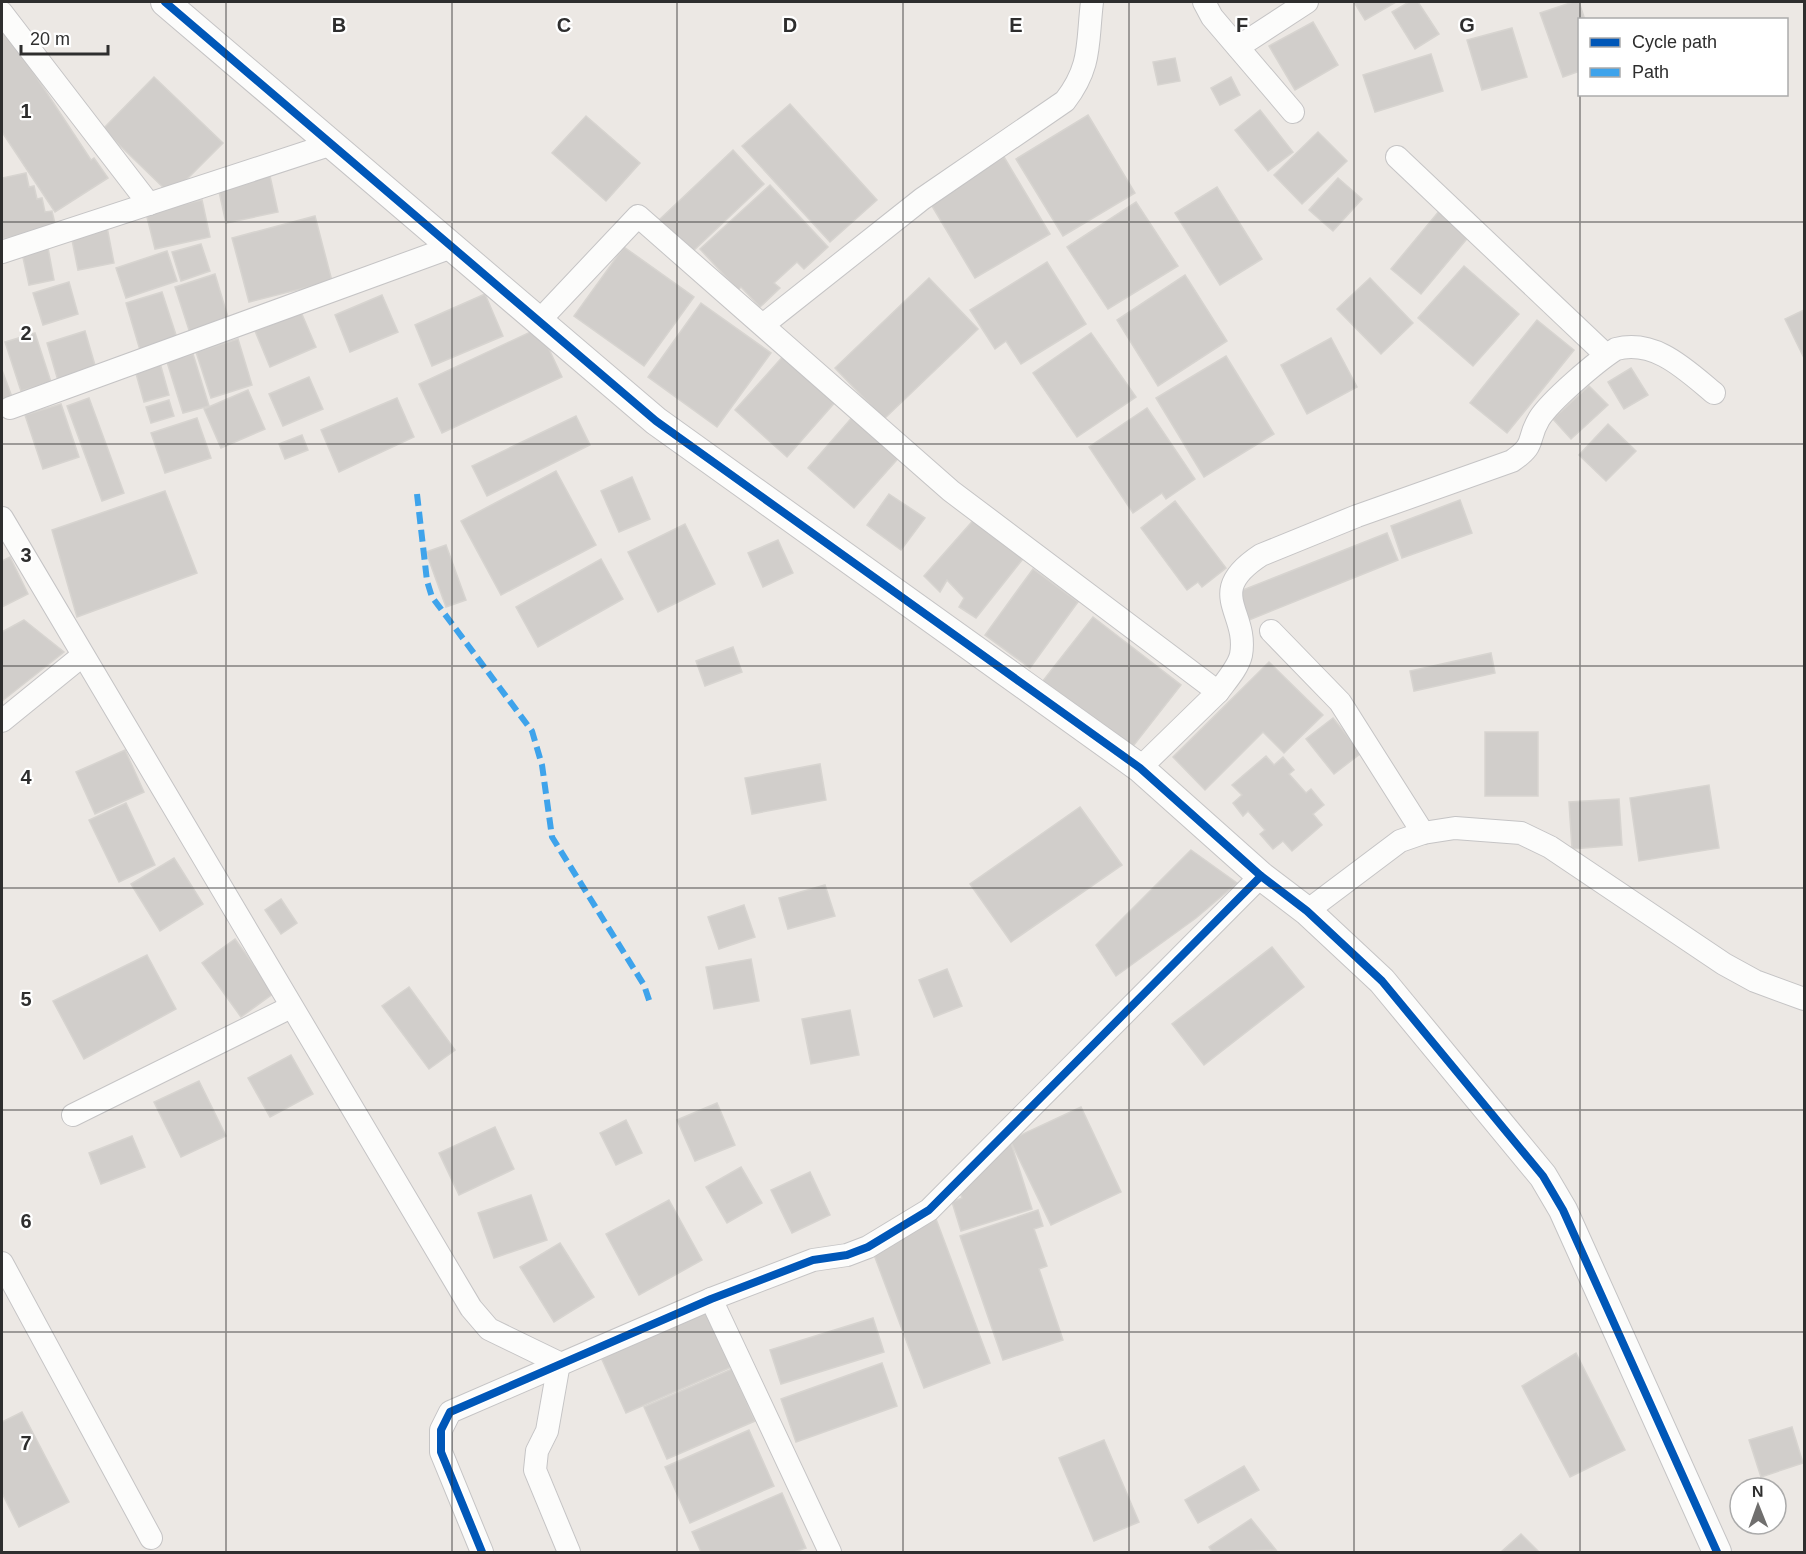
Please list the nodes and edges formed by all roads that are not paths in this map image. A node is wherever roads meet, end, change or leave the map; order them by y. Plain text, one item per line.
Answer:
1 (165, 2) edge
2 (1092, 2) edge
3 (1204, 2) edge
4 (1307, 2) edge
5 (2, 13) edge
6 (1238, 47) junction
7 (1293, 112) dead end
8 (332, 144) junction
9 (1397, 157) dead end
10 (149, 204) junction
11 (452, 247) junction
12 (2, 252) edge
13 (539, 321) junction
14 (763, 325) junction
15 (1606, 355) junction
16 (1714, 393) dead end
17 (10, 408) dead end
18 (2, 518) edge
19 (1271, 631) dead end
20 (82, 656) junction
21 (1218, 692) junction
22 (2, 721) edge
23 (1140, 768) junction
24 (1423, 833) junction
25 (1261, 876) junction
26 (1307, 911) junction
27 (1804, 999) edge
28 (291, 1007) junction
29 (73, 1115) dead end
30 (2, 1263) edge
31 (711, 1299) junction
32 (559, 1363) junction
33 (151, 1538) dead end
34 (482, 1552) edge
35 (569, 1552) edge
36 (830, 1552) edge
37 (1717, 1552) edge

1 - 8 street
2 - 14 street
3 - 6 street
4 - 6 street
5 - 10 street
6 - 7 street
8 - 10 street
8 - 11 street
9 - 15 street
10 - 12 street
11 - 13 street
11 - 17 street
13 - 14 street
13 - 23 street
14 - 21 street
15 - 16 street
15 - 21 street
18 - 20 street
19 - 24 street
20 - 22 street
20 - 28 street
21 - 23 street
23 - 25 street
24 - 26 street
24 - 27 street
25 - 26 street
25 - 31 street
26 - 37 street
28 - 29 street
28 - 32 street
30 - 33 street
31 - 32 street
31 - 36 street
32 - 34 street
32 - 35 street

